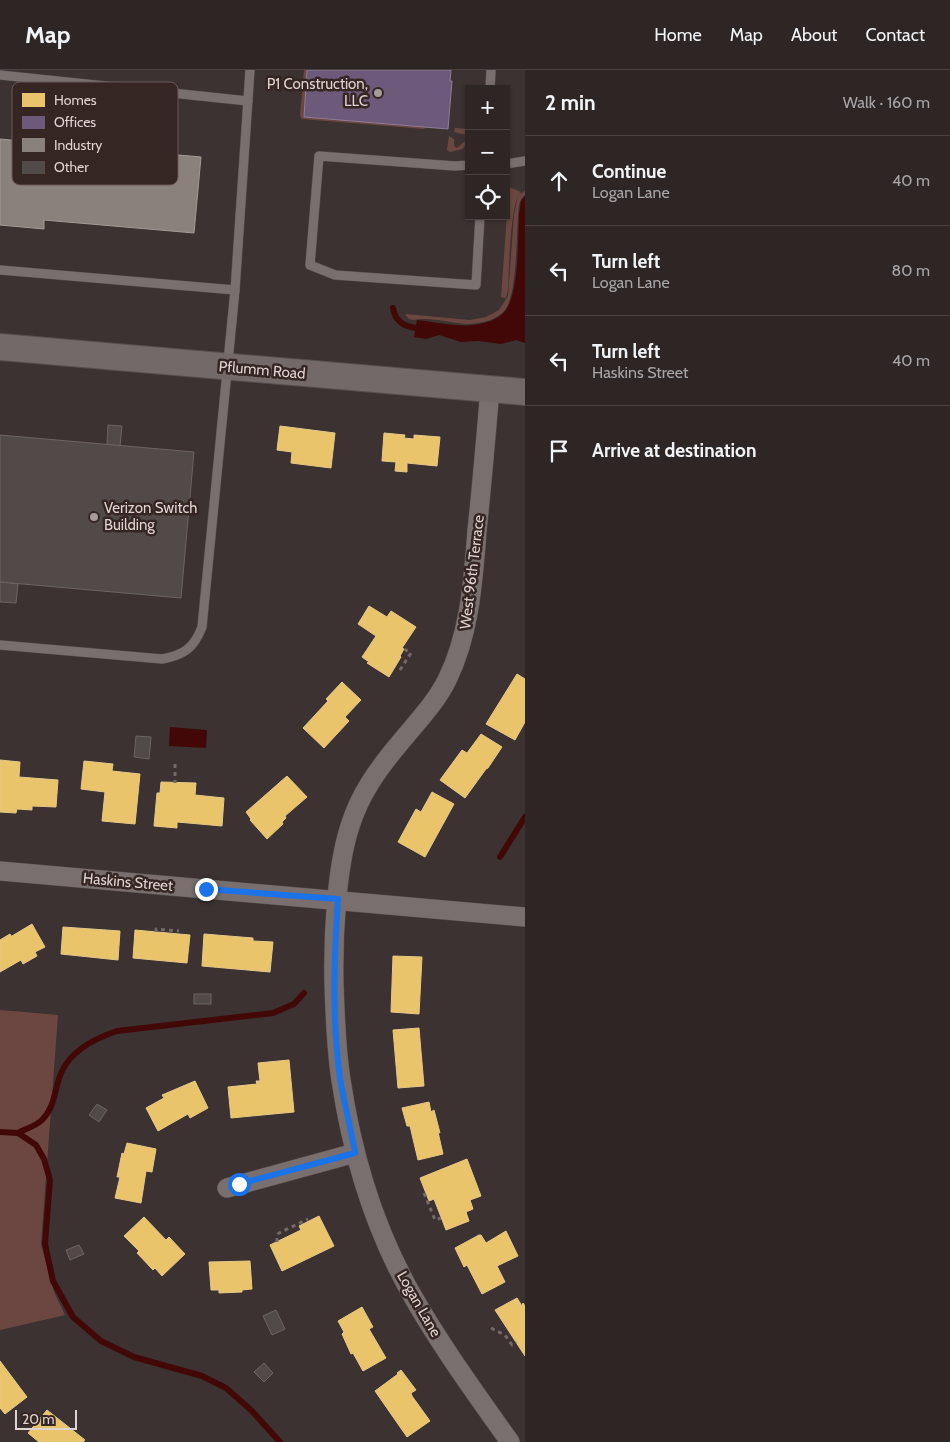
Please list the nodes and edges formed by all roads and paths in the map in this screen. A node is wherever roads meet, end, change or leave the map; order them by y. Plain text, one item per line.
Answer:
1 (250, 70) edge
2 (492, 70) edge
3 (0, 75) edge
4 (67, 82) edge
5 (490, 85) edge
6 (178, 94) edge
7 (248, 101) junction
8 (525, 161) edge
9 (510, 163) edge
10 (465, 165) edge
11 (480, 220) edge
12 (0, 270) edge
13 (235, 290) junction
14 (0, 347) edge
15 (227, 368) junction
16 (490, 389) junction
17 (525, 392) edge
18 (0, 645) edge
19 (402, 648) dead end
20 (400, 670) dead end
21 (175, 764) dead end
22 (175, 783) dead end
23 (0, 871) edge
24 (338, 899) junction
25 (525, 917) edge
26 (179, 931) dead end
27 (156, 932) dead end
28 (355, 1153) junction
29 (228, 1188) dead end
30 (424, 1192) dead end
31 (441, 1218) dead end
32 (308, 1219) dead end
33 (277, 1242) dead end
34 (491, 1328) dead end
35 (516, 1342) dead end
36 (510, 1442) edge

1 - 7 lane
2 - 5 lane
3 - 4 lane
6 - 7 lane
7 - 13 lane
8 - 9 lane
10 - 11 lane
12 - 13 lane
13 - 15 lane
14 - 15 main road, Pflumm Road
15 - 16 main road, Pflumm Road
15 - 18 lane
16 - 17 main road, Pflumm Road
16 - 24 street, West 96th Terrace
19 - 20 path
21 - 22 path
23 - 24 street, Haskins Street
24 - 25 street, Haskins Street
24 - 28 street, Logan Lane
26 - 27 path
28 - 29 street
28 - 36 street, Logan Lane
30 - 31 path
32 - 33 path
34 - 35 path

